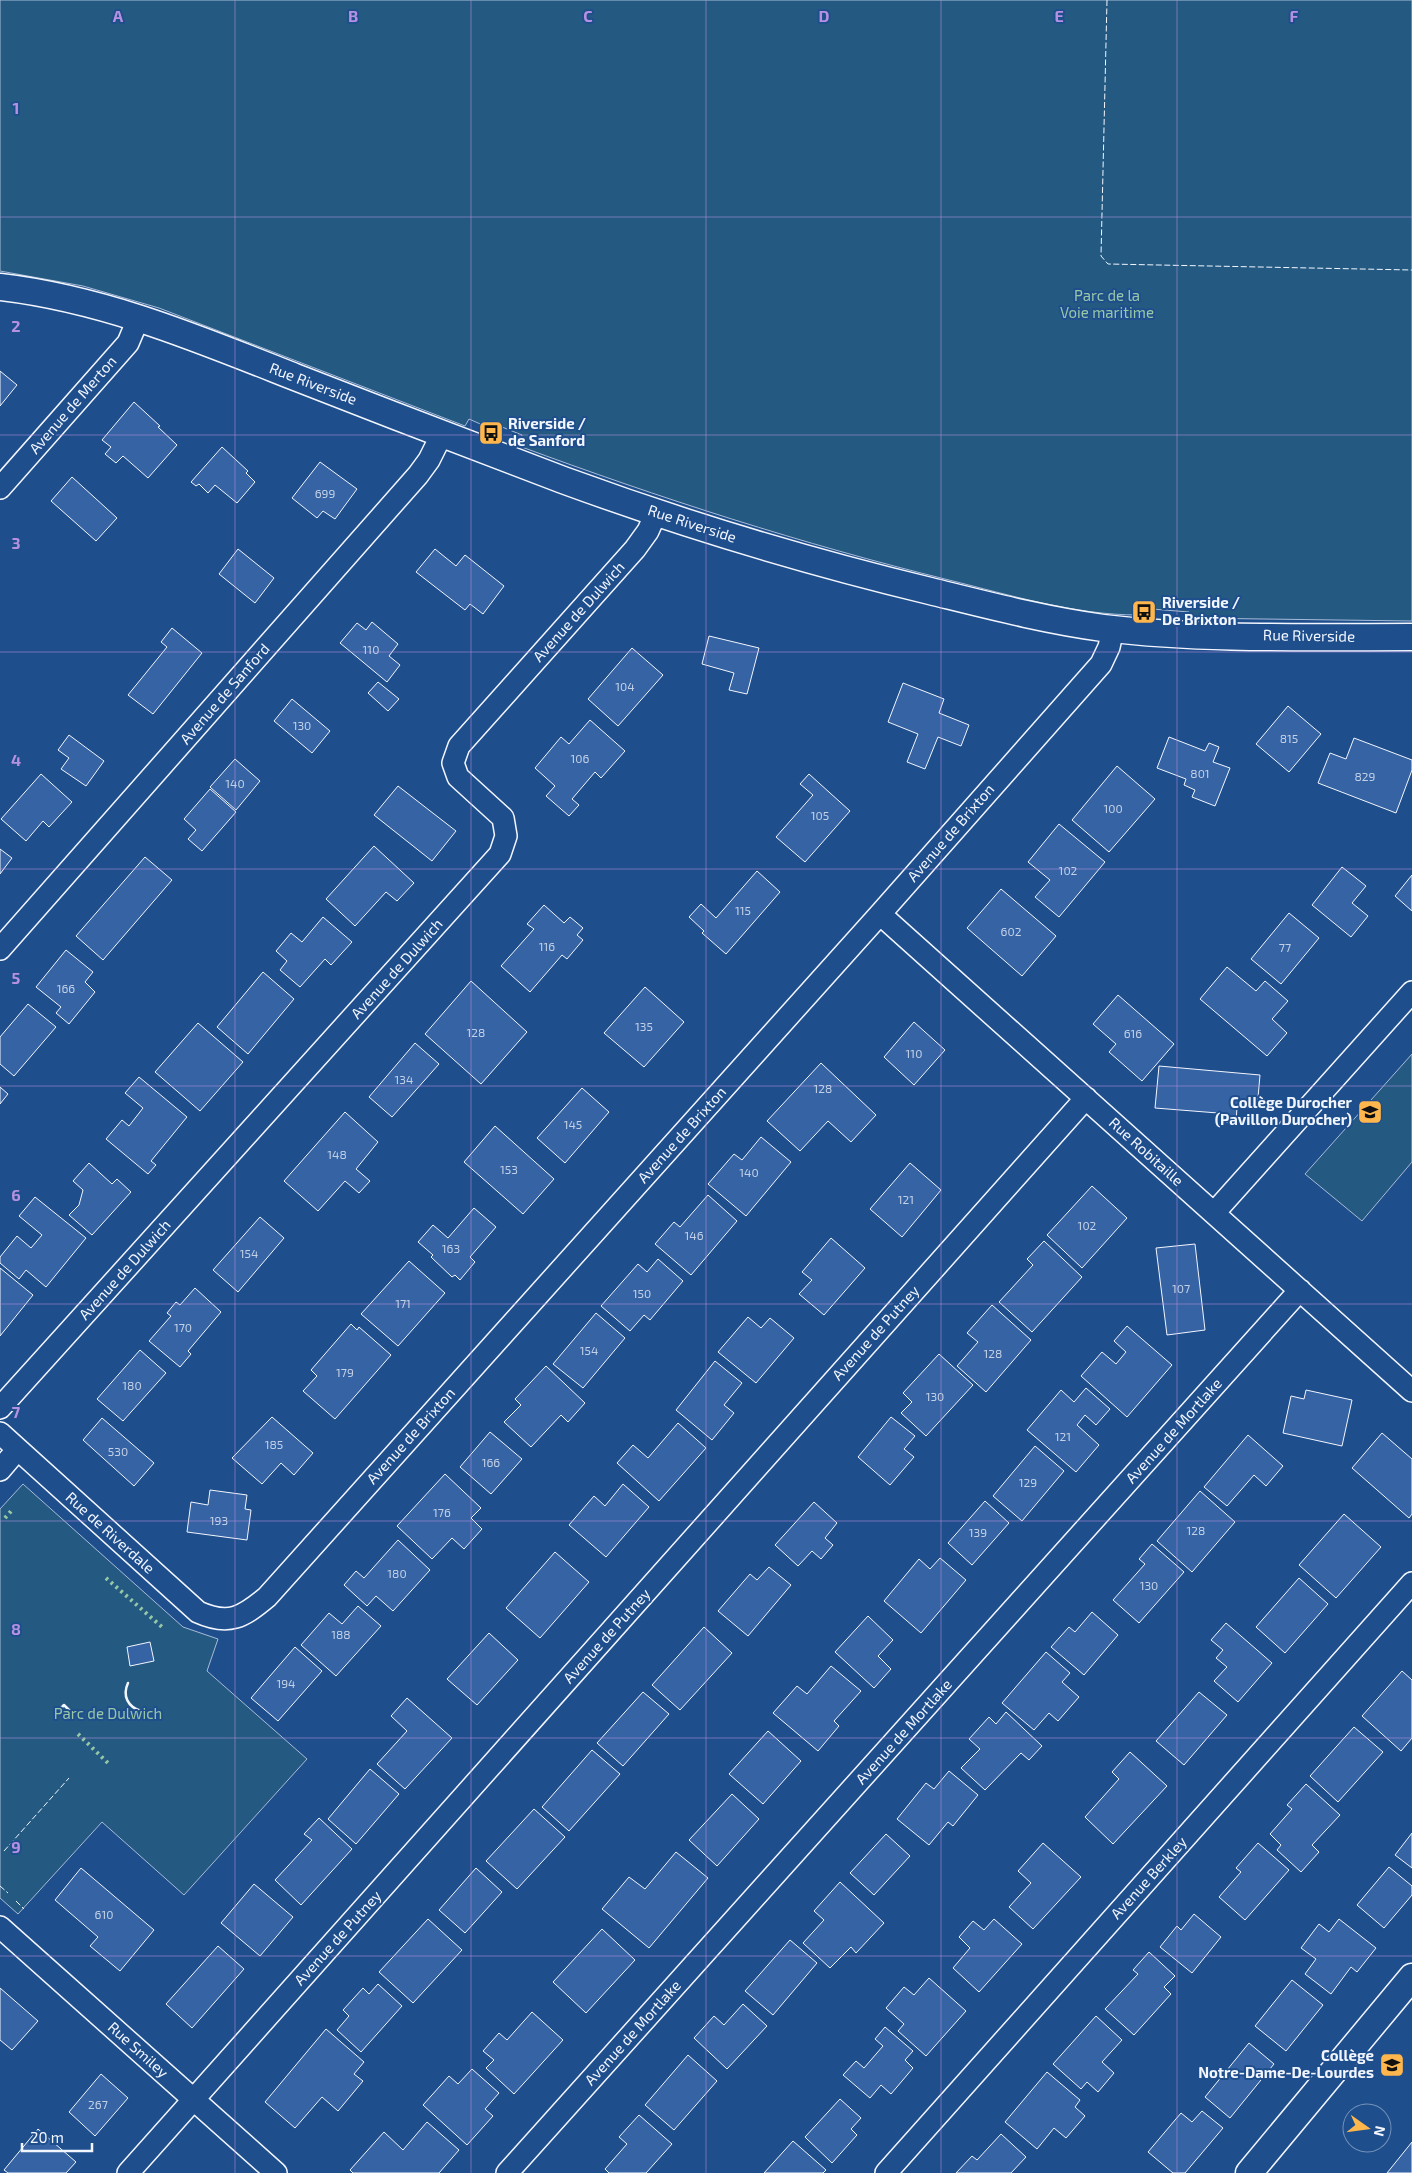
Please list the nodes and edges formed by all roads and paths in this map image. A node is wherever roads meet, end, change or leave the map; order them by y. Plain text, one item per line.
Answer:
1 (0, 287) edge
2 (139, 317) junction
3 (442, 434) junction
4 (0, 488) edge
5 (656, 512) junction
6 (1113, 629) junction
7 (1412, 637) edge
8 (880, 914) junction
9 (0, 949) edge
10 (1412, 992) edge
11 (1086, 1098) junction
12 (1214, 1213) junction
13 (1300, 1290) junction
14 (1412, 1391) edge
15 (0, 1408) edge
16 (0, 1432) edge
17 (17, 1450) junction
18 (0, 1470) edge
19 (1412, 1583) edge
20 (227, 1620) joint
21 (0, 1927) edge
22 (1412, 1977) edge
23 (194, 2100) junction
24 (128, 2173) edge
25 (276, 2173) edge
26 (506, 2173) edge
27 (886, 2173) edge
28 (1249, 2173) edge

1 - 2 street, Rue Riverside
2 - 3 street, Rue Riverside
2 - 4 street, Avenue de Merton
3 - 5 street, Rue Riverside
3 - 9 street, Avenue de Sanford
5 - 6 street, Rue Riverside
5 - 15 street, Avenue de Dulwich
6 - 7 street, Rue Riverside
6 - 8 street, Avenue de Brixton
8 - 11 street, Rue Robitaille
8 - 20 street, Avenue de Brixton
10 - 12 street
11 - 12 street, Rue Robitaille
11 - 23 street, Avenue de Putney
12 - 13 street, Rue Robitaille
13 - 14 street, Rue Robitaille
13 - 26 street, Avenue de Mortlake
16 - 17 street, Rue de Riverdale
17 - 18 street
17 - 20 street, Rue de Riverdale
19 - 27 street, Avenue Berkley
21 - 23 street, Rue Smiley
22 - 28 street
23 - 24 street, Avenue de Putney
23 - 25 street, Rue Smiley

